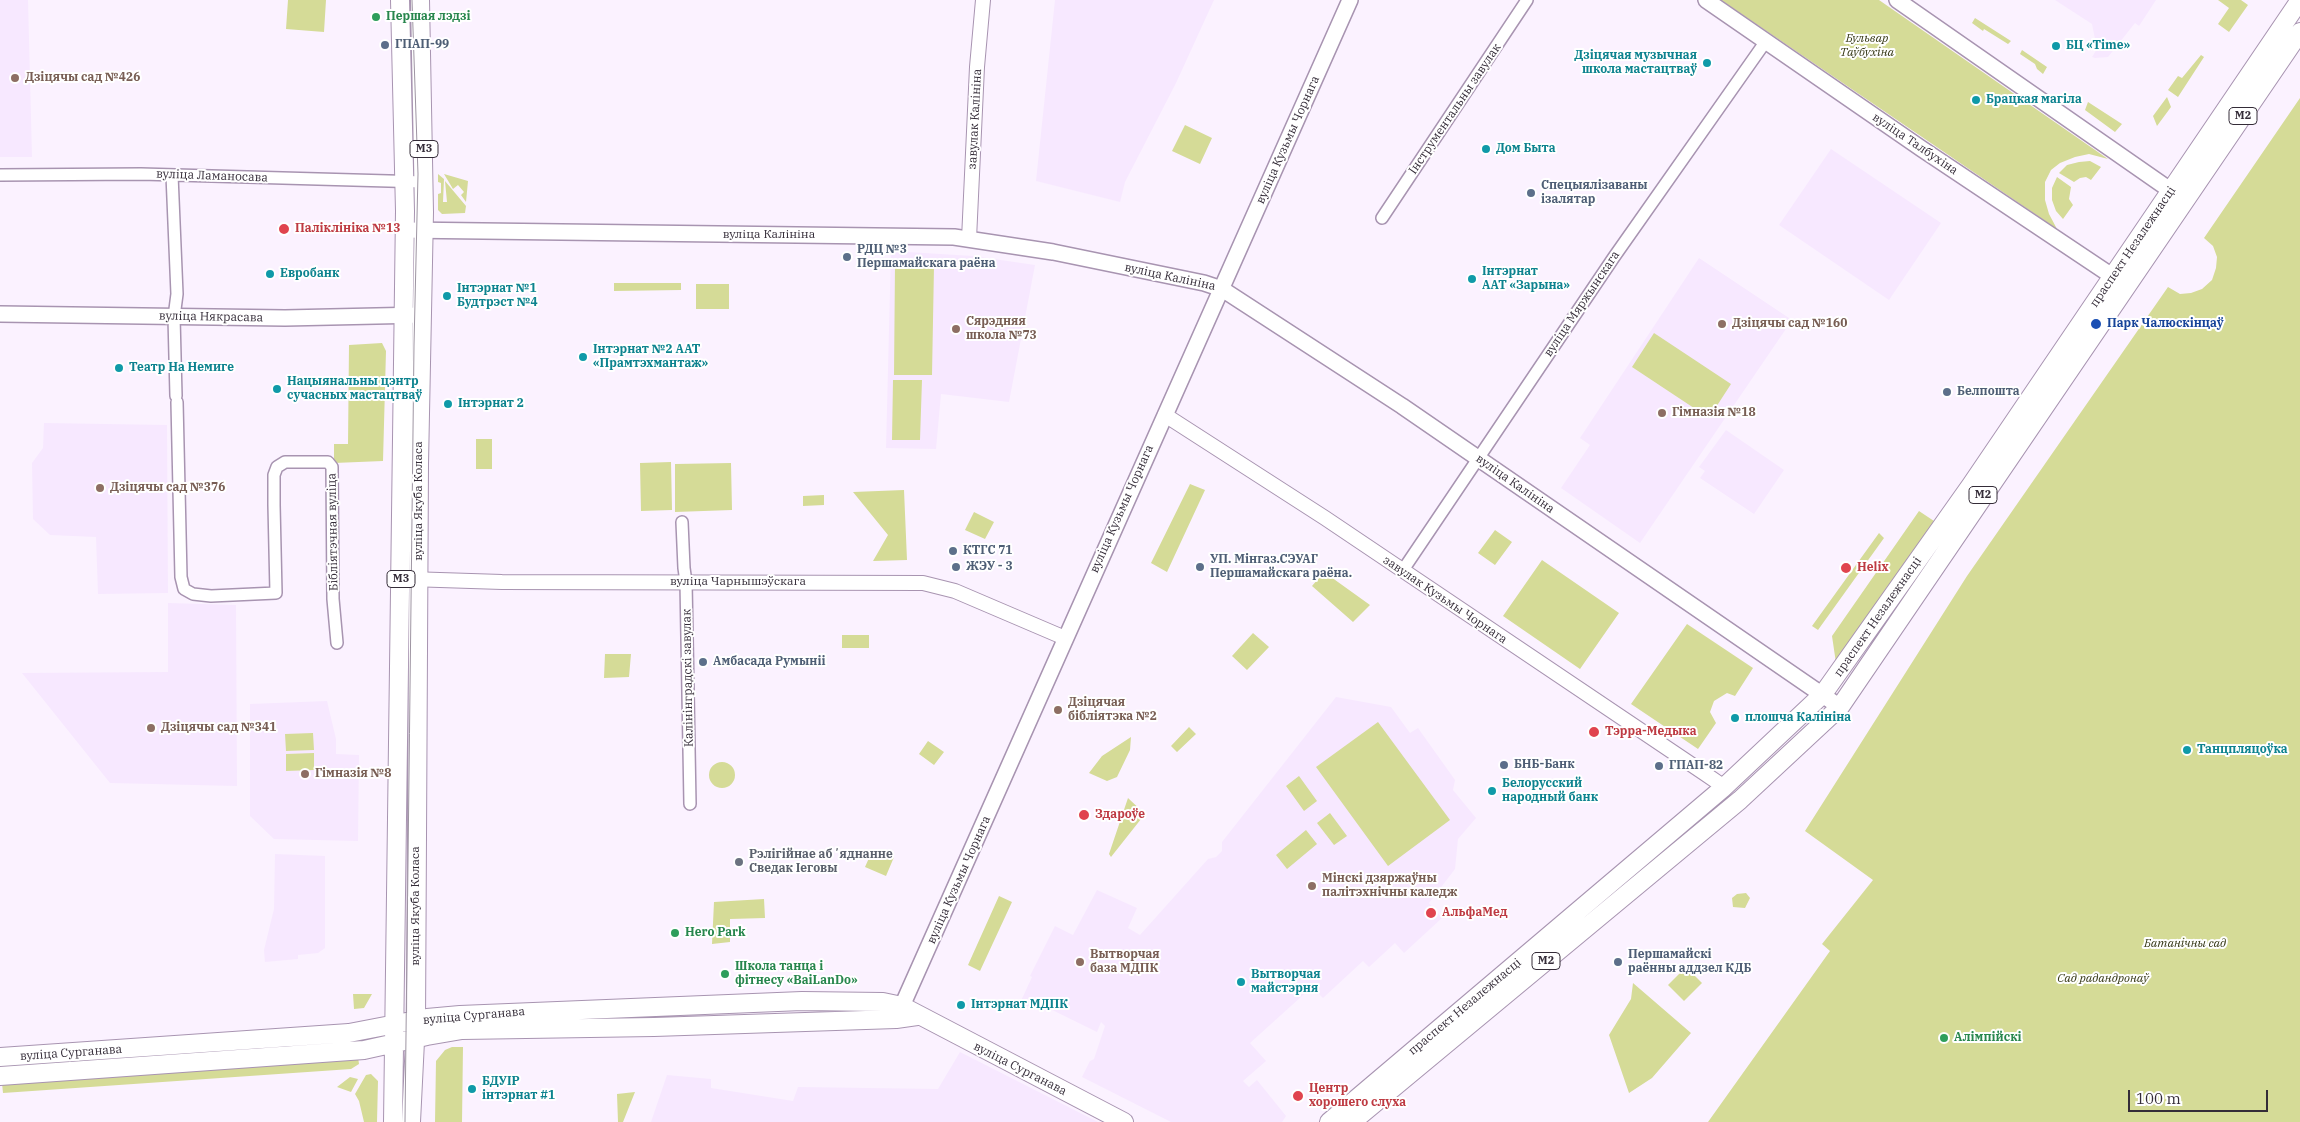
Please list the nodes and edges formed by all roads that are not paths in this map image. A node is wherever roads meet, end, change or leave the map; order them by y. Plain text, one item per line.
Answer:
1 (400, 0) edge
2 (420, 0) edge
3 (983, 0) edge
4 (1350, 0) edge
5 (1528, 0) edge
6 (1706, 0) edge
7 (1897, 0) edge
8 (2300, 0) edge
9 (2300, 32) edge
10 (1766, 41) junction
11 (0, 175) edge
12 (172, 176) junction
13 (404, 182) junction
14 (424, 182) junction
15 (2171, 190) junction
16 (2186, 200) junction
17 (1382, 218) dead end
18 (404, 230) junction
19 (424, 230) junction
20 (969, 239) junction
21 (2120, 282) junction
22 (1222, 289) junction
23 (0, 314) edge
24 (402, 316) junction
25 (422, 316) junction
26 (174, 317) junction
27 (1165, 415) junction
28 (1478, 459) junction
29 (682, 522) dead end
30 (1403, 570) junction
31 (401, 579) junction
32 (419, 580) junction
33 (686, 582) junction
34 (1065, 638) junction
35 (337, 643) dead end
36 (1823, 694) junction
37 (1840, 707) junction
38 (1722, 789) junction
39 (690, 804) dead end
40 (905, 1014) junction
41 (416, 1020) junction
42 (395, 1025) junction
43 (414, 1039) junction
44 (394, 1044) junction
45 (0, 1058) edge
46 (0, 1076) edge
47 (393, 1122) edge
48 (411, 1122) edge
49 (1124, 1122) edge
50 (1329, 1122) edge
51 (1352, 1122) edge

1 - 13 main road, вуліца Якуба Коласа / М3
2 - 14 main road, вуліца Якуба Коласа / М3
3 - 20 street, завулак Калініна
4 - 22 main road, вуліца Кузьмы Чорнага
5 - 17 street, Інструментальны завулак
6 - 10 main road, вуліца Талбухіна
7 - 15 main road
8 - 15 main road, праспект Незалежнасці / М2
9 - 16 main road, праспект Незалежнасці / М2
10 - 21 main road, вуліца Талбухіна
10 - 28 street, вуліца Мяржынскага
11 - 12 street, вуліца Ламаносава
12 - 13 street, вуліца Ламаносава
12 - 26 street, Бібліятэчная вуліца
13 - 14 street, вуліца Ламаносава
13 - 18 main road, вуліца Якуба Коласа / М3
14 - 19 main road, вуліца Якуба Коласа / М3
15 - 16 main road
15 - 21 main road, праспект Незалежнасці / М2
16 - 21 main road, праспект Незалежнасці / М2
18 - 19 main road, вуліца Калініна
18 - 24 main road, вуліца Якуба Коласа / М3
19 - 20 main road, вуліца Калініна
19 - 25 main road, вуліца Якуба Коласа / М3
20 - 22 main road, вуліца Калініна
21 - 36 main road, праспект Незалежнасці / М2
21 - 37 main road, праспект Незалежнасці / М2
22 - 27 main road, вуліца Кузьмы Чорнага
22 - 28 main road, вуліца Калініна
23 - 26 main road, вуліца Някрасава
24 - 25 main road, вуліца Някрасава
24 - 26 main road, вуліца Някрасава
24 - 31 main road, вуліца Якуба Коласа / М3
25 - 32 main road, вуліца Якуба Коласа / М3
26 - 35 street, Бібліятэчная вуліца
27 - 30 street, завулак Кузьмы Чорнага
27 - 34 main road, вуліца Кузьмы Чорнага
28 - 30 street, вуліца Мяржынскага
28 - 36 main road, вуліца Калініна
29 - 33 street, Калінінградскі завулак
30 - 38 street, завулак Кузьмы Чорнага
31 - 32 street, вуліца Чарнышэўскага
31 - 42 main road, вуліца Якуба Коласа / М3
32 - 33 street, вуліца Чарнышэўскага
32 - 41 main road, вуліца Якуба Коласа / М3
33 - 34 street, вуліца Чарнышэўскага
33 - 39 street, Калінінградскі завулак
34 - 40 main road, вуліца Кузьмы Чорнага
36 - 37 main road, вуліца Калініна
36 - 38 main road, праспект Незалежнасці / М2
37 - 51 main road, праспект Незалежнасці / М2
38 - 50 main road, праспект Незалежнасці / М2
40 - 41 main road, вуліца Сурганава
40 - 43 main road, вуліца Сурганава
40 - 49 main road, вуліца Сурганава
41 - 42 main road, вуліца Сурганава
41 - 43 main road, вуліца Якуба Коласа / М3
42 - 44 main road, вуліца Якуба Коласа / М3
42 - 45 main road, вуліца Сурганава
43 - 44 main road, вуліца Сурганава
43 - 48 main road, вуліца Якуба Коласа / М3
44 - 46 main road, вуліца Сурганава
44 - 47 main road, вуліца Якуба Коласа / М3

